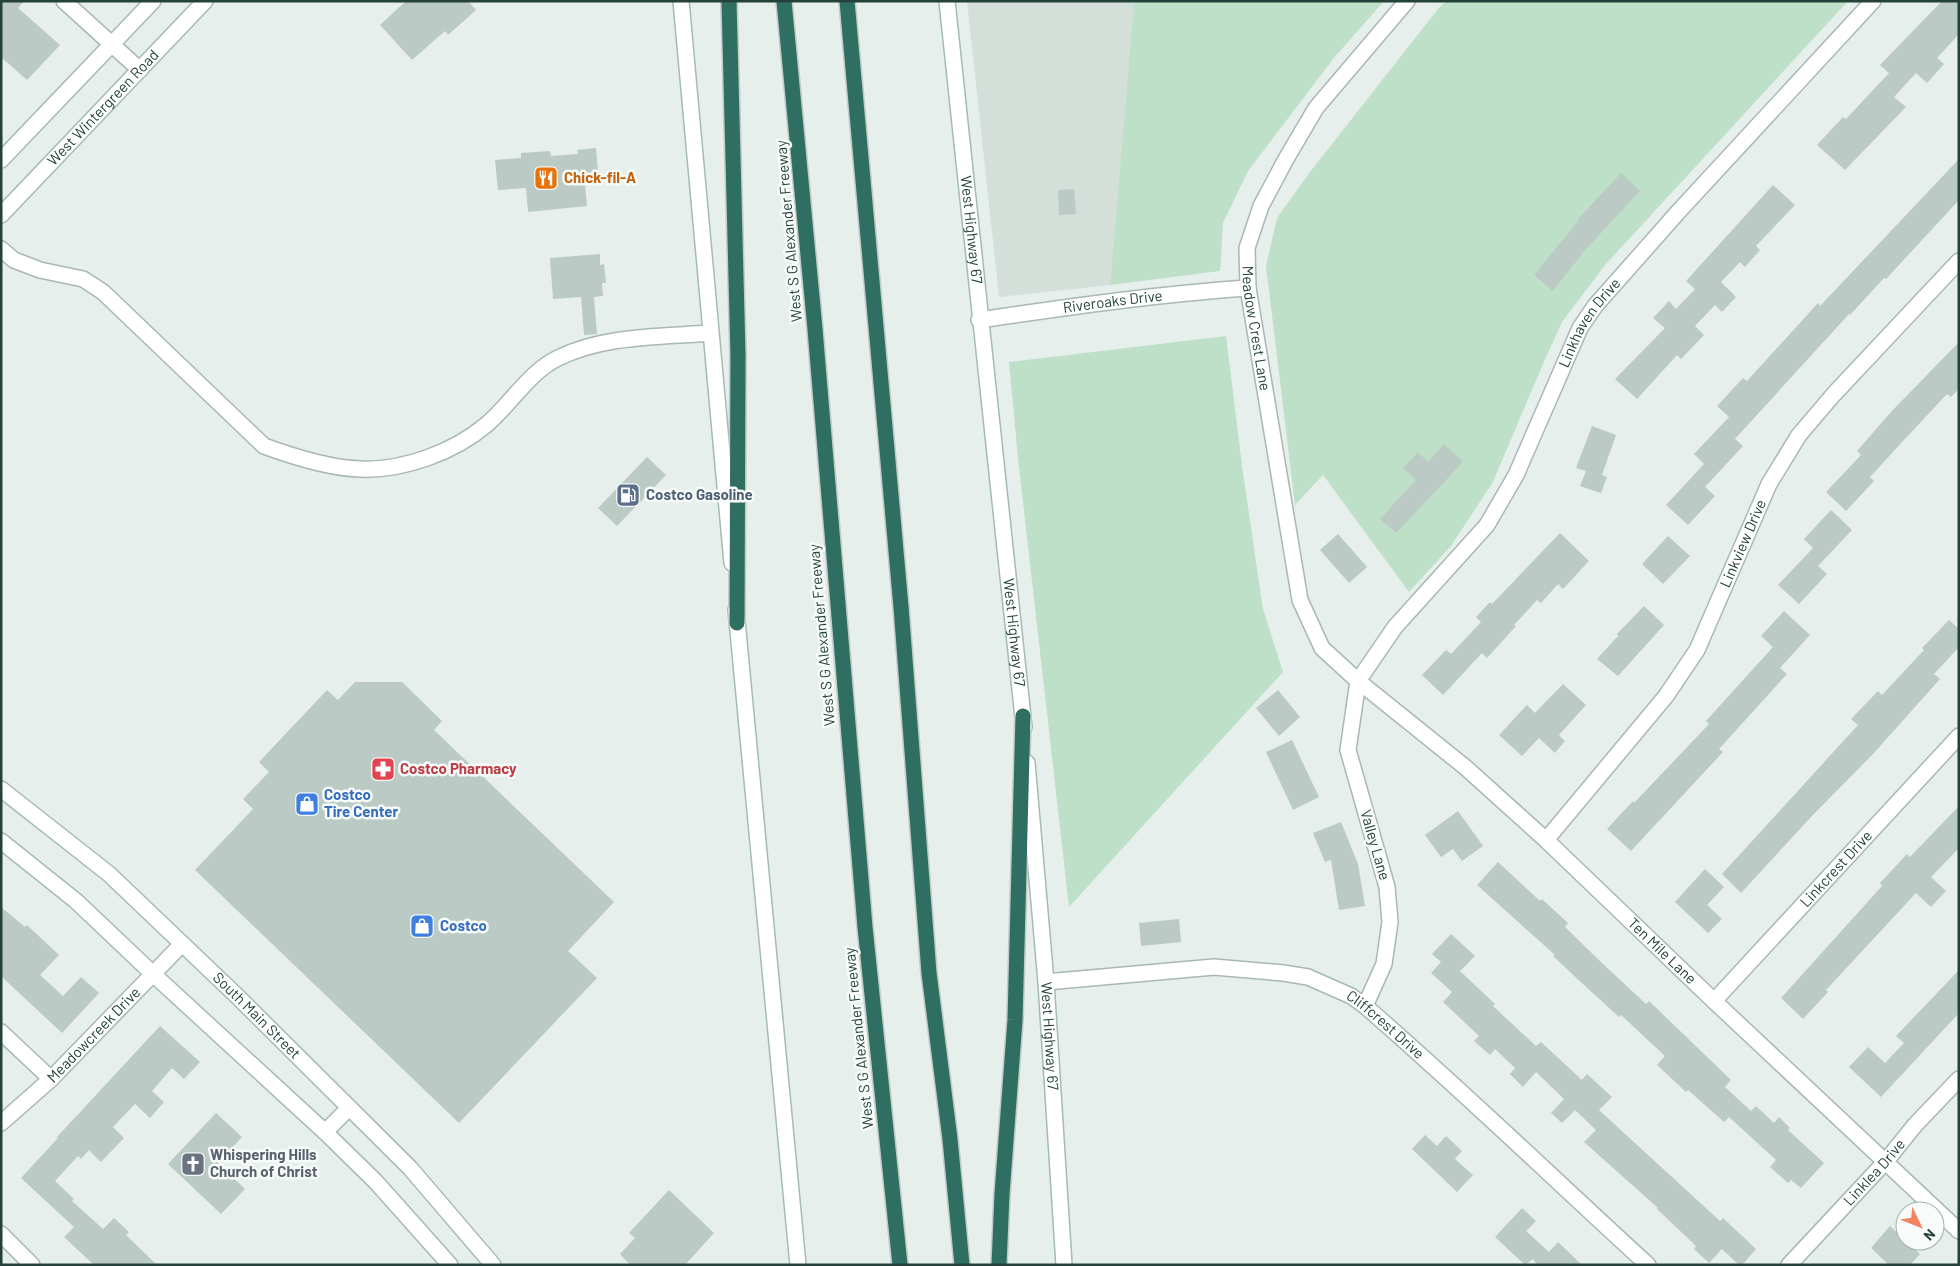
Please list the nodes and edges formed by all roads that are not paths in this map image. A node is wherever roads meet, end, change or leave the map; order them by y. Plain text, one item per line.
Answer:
1 (64, 1) edge
2 (153, 1) edge
3 (205, 1) edge
4 (681, 1) edge
5 (730, 1) edge
6 (784, 1) edge
7 (848, 1) edge
8 (947, 1) edge
9 (1407, 1) edge
10 (1873, 1) edge
11 (111, 45) junction
12 (140, 70) junction
13 (1, 160) edge
14 (1, 215) edge
15 (1, 248) edge
16 (1959, 261) edge
17 (1248, 288) junction
18 (979, 320) junction
19 (710, 333) junction
20 (737, 623) junction
21 (1358, 681) junction
22 (1023, 716) junction
23 (1959, 736) edge
24 (1, 789) edge
25 (1546, 840) junction
26 (1, 841) edge
27 (182, 944) junction
28 (152, 974) junction
29 (1046, 982) junction
30 (1714, 1001) junction
31 (1365, 1006) junction
32 (1, 1032) edge
33 (51, 1079) junction
34 (1959, 1079) edge
35 (348, 1108) junction
36 (1, 1123) edge
37 (325, 1132) junction
38 (1886, 1161) junction
39 (1959, 1231) edge
40 (1, 1234) edge
41 (488, 1263) edge
42 (32, 1265) edge
43 (450, 1265) edge
44 (798, 1265) edge
45 (900, 1265) edge
46 (962, 1265) edge
47 (999, 1265) edge
48 (1064, 1265) edge
49 (1648, 1265) edge
50 (1789, 1265) edge

1 - 11 street
2 - 11 street
3 - 12 street, West Wintergreen Road
4 - 19 street
5 - 20 highway
6 - 45 highway, West S G Alexander Freeway
7 - 46 highway
8 - 18 street, West Highway 67
9 - 17 street, Meadow Crest Lane
10 - 21 street, Linkhaven Drive
11 - 12 street
11 - 13 street
12 - 14 street, West Wintergreen Road
15 - 19 street
16 - 25 street, Linkview Drive
17 - 18 street, Riveroaks Drive
17 - 21 street, Meadow Crest Lane
18 - 22 street, West Highway 67
19 - 20 street
20 - 44 street
21 - 25 street, Ten Mile Lane
21 - 31 street, Valley Lane
22 - 29 street, West Highway 67
22 - 47 highway
23 - 30 street, Linkcrest Drive
24 - 27 street, South Main Street
25 - 30 street, Ten Mile Lane
26 - 28 street
27 - 28 street, Meadowcreek Drive
27 - 35 street, South Main Street
28 - 33 street, Meadowcreek Drive
28 - 37 street
29 - 31 street, Cliffcrest Drive
29 - 48 street, West Highway 67
30 - 38 street, Ten Mile Lane
31 - 49 street, Cliffcrest Drive
32 - 33 street
33 - 36 street, Meadowcreek Drive
34 - 38 street, Linklea Drive
35 - 37 street
35 - 41 street, South Main Street
37 - 43 street
38 - 39 street, Ten Mile Lane
38 - 50 street, Linklea Drive
40 - 42 street

